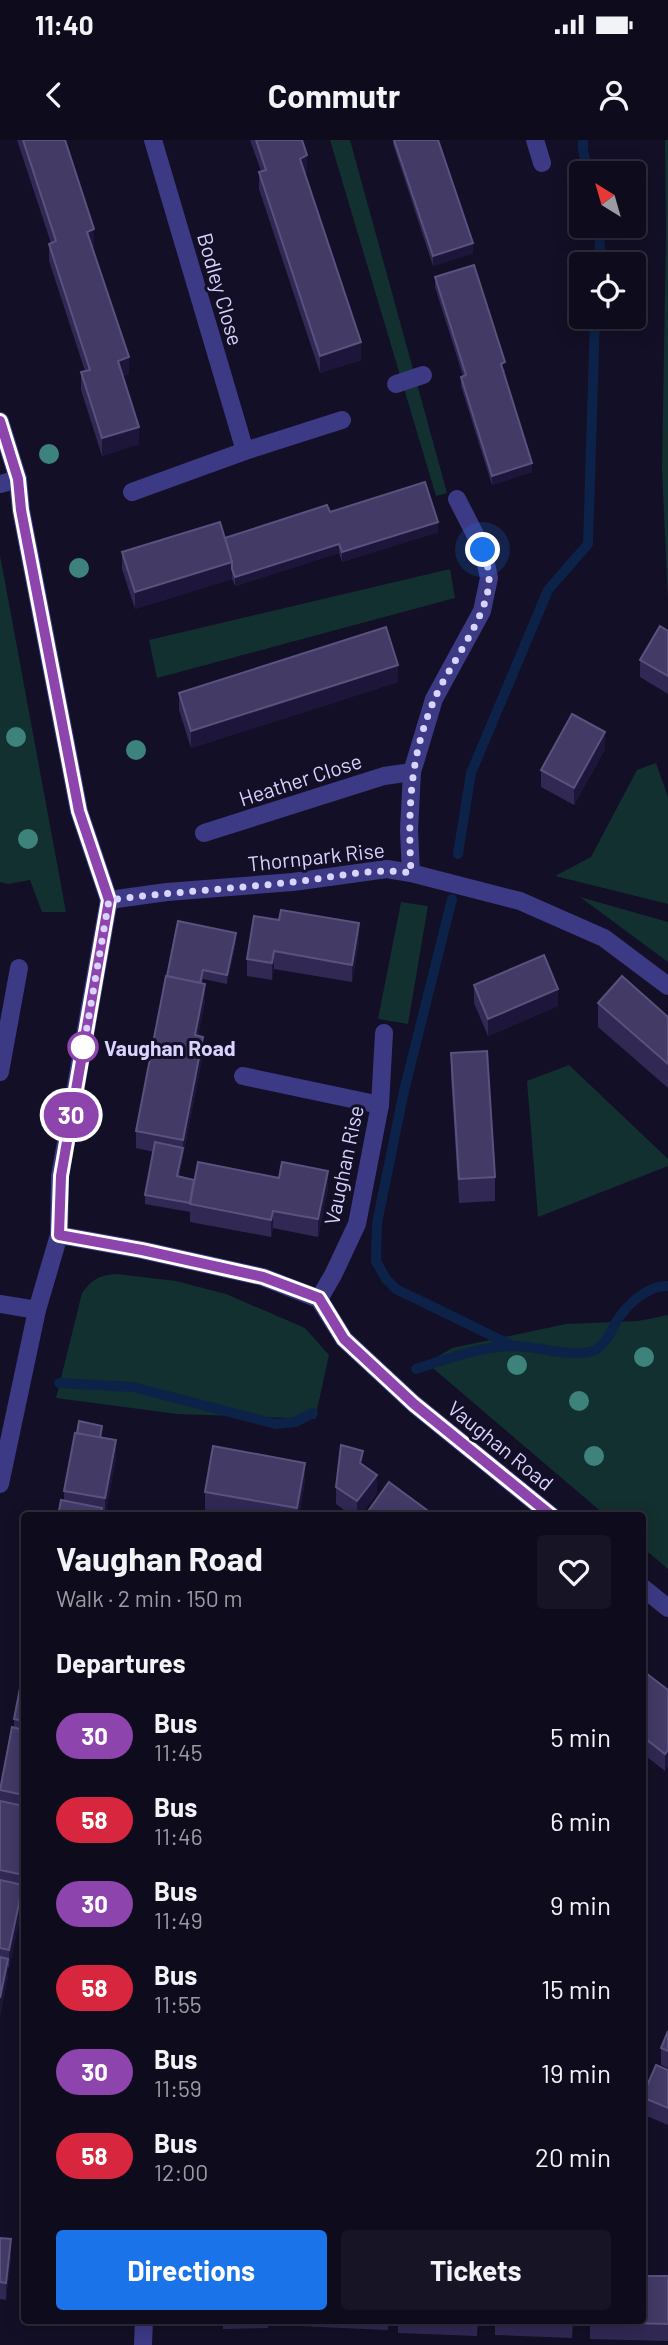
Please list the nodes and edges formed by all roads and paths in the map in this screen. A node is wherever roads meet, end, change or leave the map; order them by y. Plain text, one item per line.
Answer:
1 (153, 140) edge
2 (535, 140) edge
3 (542, 163) dead end
4 (423, 374) dead end
5 (396, 383) dead end
6 (342, 420) dead end
7 (0, 421) edge
8 (245, 451) junction
9 (18, 479) junction
10 (0, 484) edge
11 (132, 492) dead end
12 (457, 499) dead end
13 (412, 772) junction
14 (204, 833) dead end
15 (411, 873) junction
16 (109, 900) junction
17 (19, 968) dead end
18 (668, 986) edge
19 (384, 1033) dead end
20 (0, 1072) edge
21 (243, 1076) dead end
22 (380, 1105) junction
23 (59, 1235) junction
24 (319, 1298) junction
25 (0, 1304) edge
26 (37, 1310) junction
27 (0, 1484) edge
28 (547, 1512) edge
29 (646, 1590) edge
30 (668, 1608) edge
31 (144, 2324) edge
32 (143, 2345) edge

1 - 8 street, Bodley Close
2 - 3 street
4 - 5 street
6 - 8 street
7 - 9 street
8 - 11 street
9 - 10 street
9 - 16 street
12 - 13 street
13 - 14 street, Heather Close
13 - 15 street
15 - 16 street, Thornpark Rise
15 - 18 street, Thornpark Rise
16 - 23 street
17 - 20 street
19 - 22 street, Vaughan Rise
21 - 22 street
22 - 24 street, Vaughan Rise
23 - 24 street
23 - 26 street
24 - 28 street, Vaughan Road
25 - 26 street
26 - 27 street
29 - 30 street
31 - 32 street

